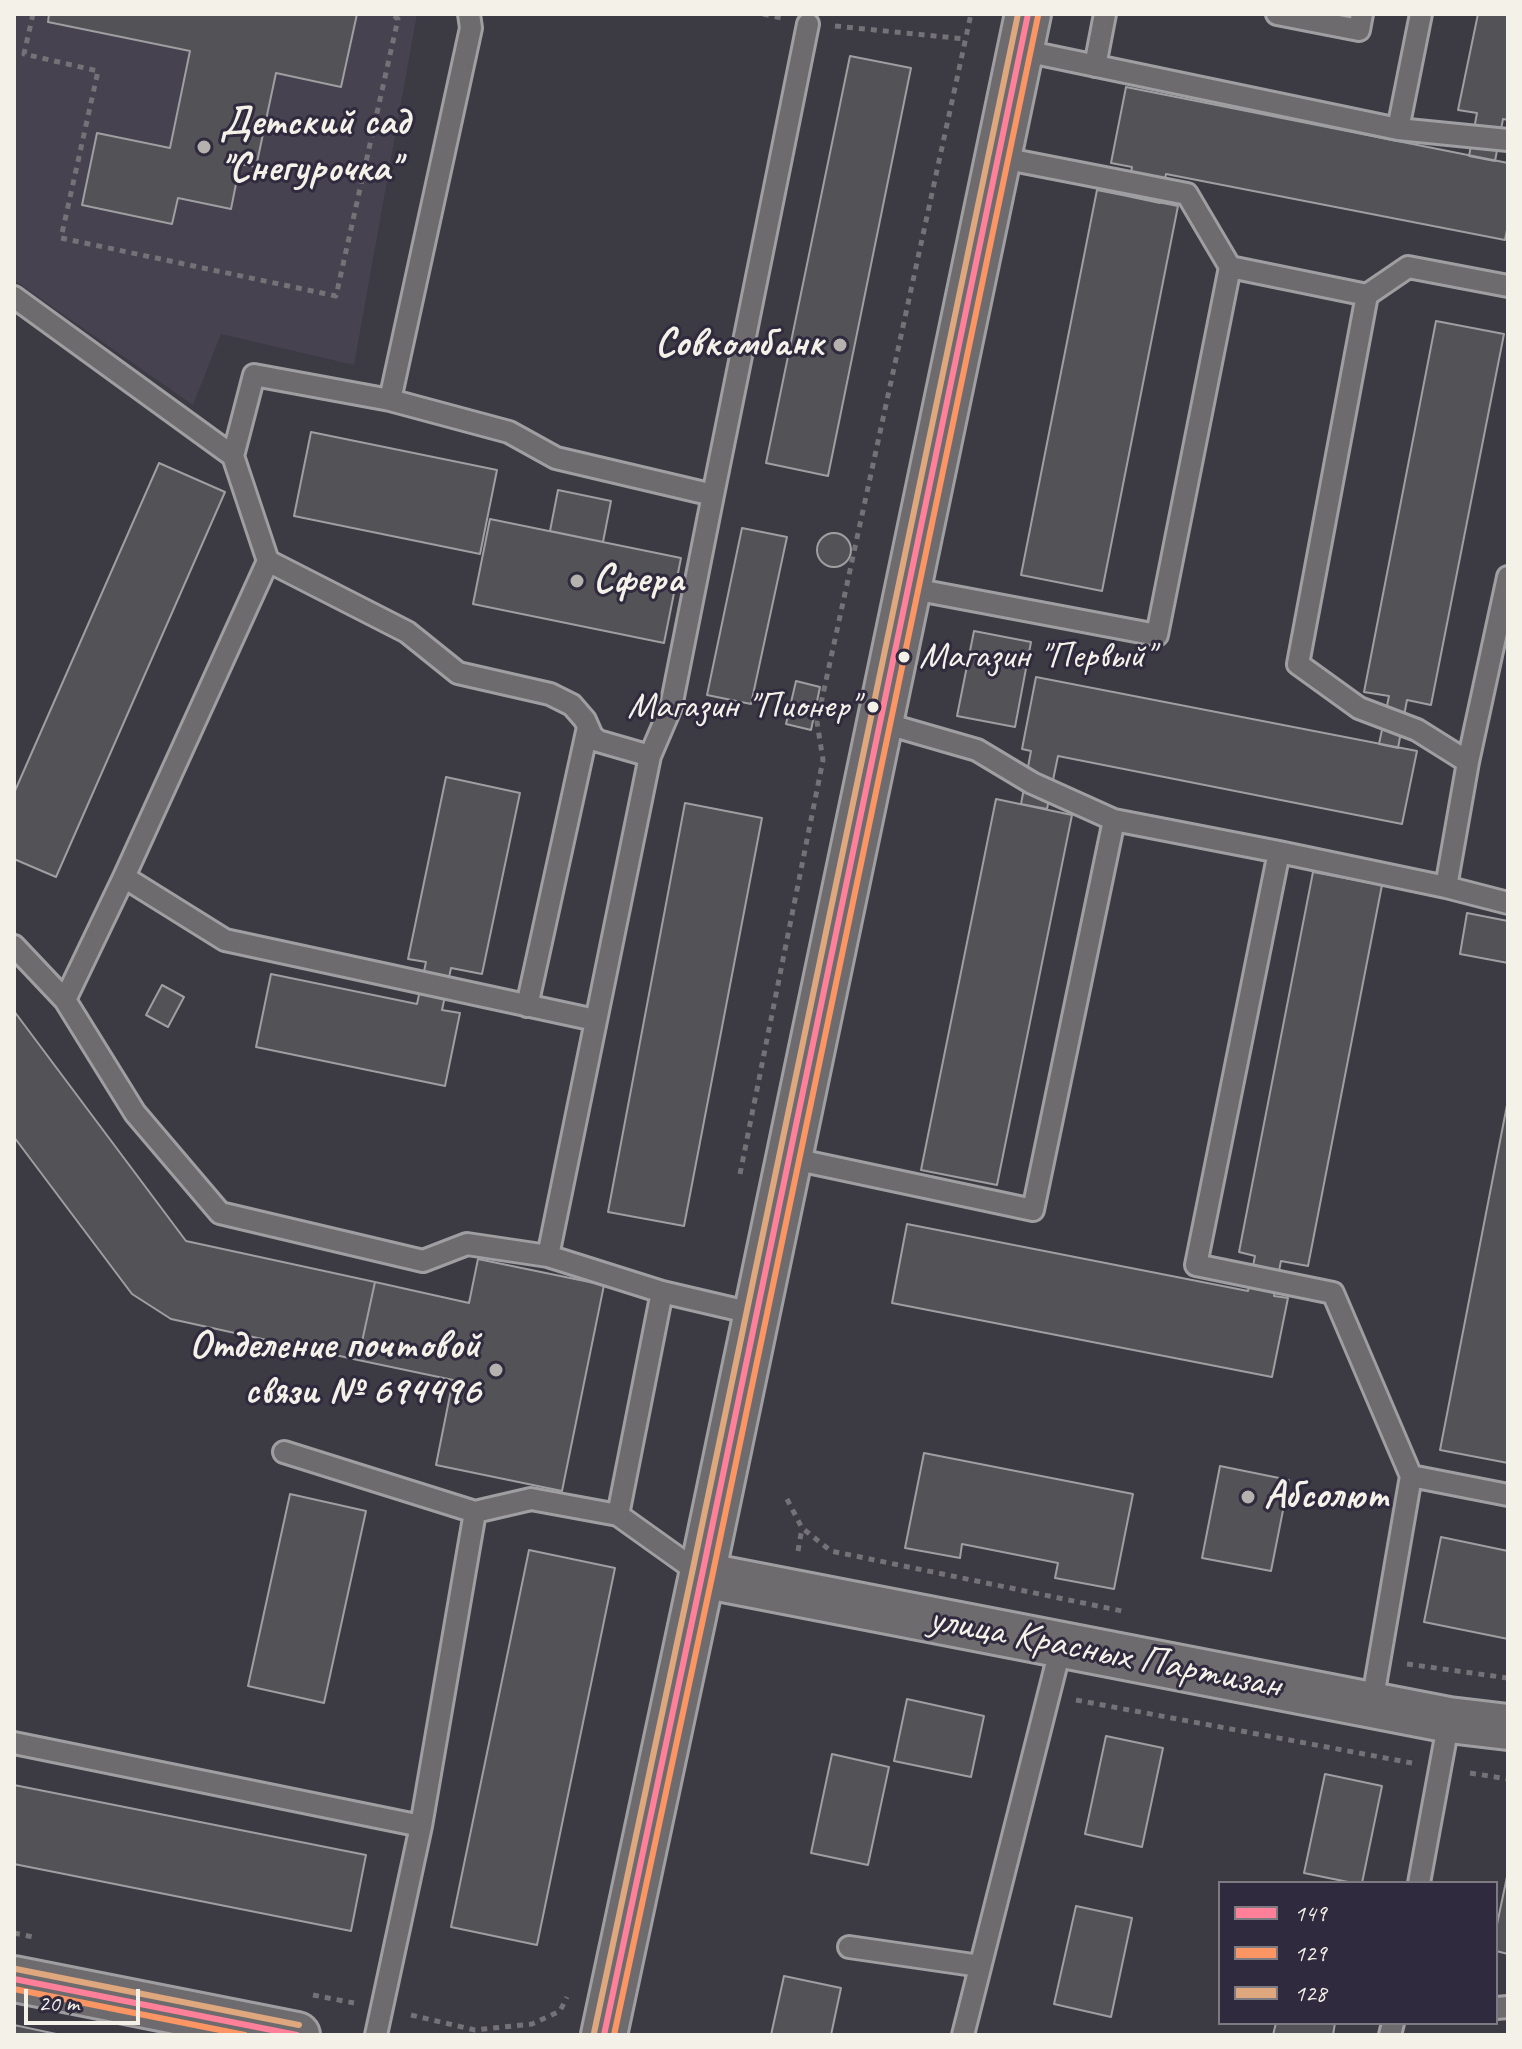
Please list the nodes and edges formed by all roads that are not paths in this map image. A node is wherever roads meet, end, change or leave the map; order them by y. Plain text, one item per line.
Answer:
1 (469, 14) edge
2 (1105, 14) edge
3 (1277, 14) edge
4 (1362, 14) edge
5 (1421, 14) edge
6 (808, 24) road end
7 (1024, 32) edge
8 (1095, 66) junction
9 (1398, 129) junction
10 (1508, 140) edge
11 (997, 157) junction
12 (1230, 267) junction
13 (1508, 286) edge
14 (1367, 295) junction
15 (14, 297) edge
16 (390, 400) junction
17 (233, 456) junction
18 (713, 495) junction
19 (268, 561) junction
20 (1508, 577) edge
21 (908, 588) junction
22 (880, 722) junction
23 (588, 727) junction
24 (650, 756) junction
25 (1468, 762) junction
26 (1114, 820) junction
27 (1279, 852) junction
28 (124, 877) junction
29 (1446, 887) junction
30 (1508, 903) edge
31 (14, 946) edge
32 (65, 1000) junction
33 (527, 1006) junction
34 (595, 1020) junction
35 (789, 1158) junction
36 (548, 1256) junction
37 (662, 1292) junction
38 (756, 1314) junction
39 (284, 1452) dead end
40 (1411, 1476) junction
41 (1508, 1495) edge
42 (475, 1512) junction
43 (618, 1515) junction
44 (702, 1575) junction
45 (1061, 1646) junction
46 (1372, 1703) junction
47 (1449, 1720) junction
48 (1508, 1727) edge
49 (14, 1743) edge
50 (421, 1826) junction
51 (1419, 1881) edge
52 (849, 1947) dead end
53 (980, 1966) junction
54 (14, 1979) edge
55 (193, 2025) edge
56 (297, 2035) edge
57 (376, 2035) edge
58 (604, 2035) edge
59 (963, 2035) edge

1 - 16 lane
2 - 8 lane
3 - 4 lane
5 - 9 lane
6 - 18 lane
7 - 8 lane
7 - 11 street
8 - 9 lane
9 - 10 lane
11 - 12 lane
11 - 21 street
12 - 14 lane
12 - 21 lane
13 - 14 lane
14 - 25 lane
15 - 17 lane
16 - 17 lane
16 - 18 lane
17 - 19 lane
18 - 24 lane
19 - 23 lane
19 - 28 lane
20 - 25 lane
21 - 22 street
22 - 26 lane
22 - 35 street
23 - 24 lane
23 - 33 lane
24 - 34 lane
25 - 29 lane
26 - 27 lane
26 - 35 lane
27 - 29 lane
27 - 40 lane
28 - 32 lane
28 - 33 lane
29 - 30 lane
31 - 32 lane
32 - 36 lane
33 - 34 lane
34 - 36 lane
35 - 38 street
36 - 37 lane
37 - 38 lane
37 - 43 lane
38 - 44 street
39 - 42 lane
40 - 41 lane
40 - 46 lane
42 - 43 lane
42 - 50 lane
43 - 44 lane
44 - 45 street, улица Красных Партизан
44 - 58 street
45 - 46 street, улица Красных Партизан
45 - 53 lane
46 - 47 street, улица Красных Партизан
47 - 48 street, улица Красных Партизан
47 - 51 lane
49 - 50 lane
50 - 57 lane
52 - 53 lane
53 - 59 lane
54 - 55 street
55 - 56 street

